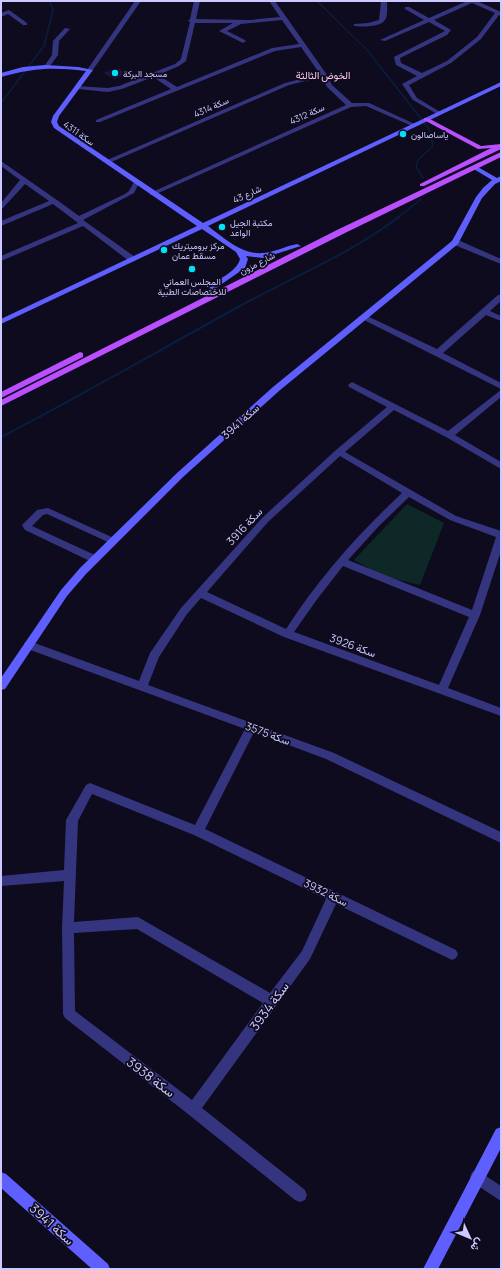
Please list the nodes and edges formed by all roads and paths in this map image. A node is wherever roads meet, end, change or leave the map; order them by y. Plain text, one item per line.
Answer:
1 (138, 1) edge
2 (197, 1) edge
3 (272, 1) edge
4 (384, 1) edge
5 (472, 1) edge
6 (407, 8) dead end
7 (500, 13) edge
8 (1, 15) edge
9 (284, 18) junction
10 (430, 19) junction
11 (191, 21) junction
12 (241, 22) junction
13 (25, 24) dead end
14 (356, 25) dead end
15 (67, 28) dead end
16 (383, 40) dead end
17 (243, 41) dead end
18 (303, 45) junction
19 (48, 65) junction
20 (90, 70) junction
21 (152, 74) junction
22 (1, 75) edge
23 (324, 75) junction
24 (422, 76) junction
25 (501, 84) edge
26 (78, 87) junction
27 (176, 88) junction
28 (350, 105) junction
29 (439, 113) junction
30 (426, 119) junction
31 (98, 121) dead end
32 (414, 125) junction
33 (501, 142) edge
34 (501, 146) edge
35 (501, 154) edge
36 (107, 162) junction
37 (1, 163) edge
38 (474, 167) junction
39 (499, 179) edge
40 (24, 180) junction
41 (136, 183) junction
42 (152, 194) junction
43 (55, 202) junction
44 (1, 207) edge
45 (81, 221) junction
46 (1, 224) edge
47 (200, 226) junction
48 (455, 242) junction
49 (297, 246) junction
50 (239, 252) junction
51 (1, 259) edge
52 (132, 259) junction
53 (501, 262) edge
54 (214, 288) junction
55 (501, 297) edge
56 (485, 311) junction
57 (362, 317) junction
58 (501, 319) edge
59 (1, 322) edge
60 (438, 353) junction
61 (352, 385) dead end
62 (501, 386) edge
63 (501, 393) edge
64 (1, 395) edge
65 (1, 403) edge
66 (393, 406) junction
67 (449, 435) junction
68 (339, 452) junction
69 (501, 466) edge
70 (409, 492) junction
71 (501, 536) edge
72 (113, 541) junction
73 (94, 559) junction
74 (342, 562) junction
75 (200, 593) junction
76 (475, 615) junction
77 (288, 634) junction
78 (28, 645) junction
79 (1, 686) edge
80 (142, 687) junction
81 (442, 690) junction
82 (501, 712) edge
83 (251, 727) junction
84 (198, 831) junction
85 (501, 838) edge
86 (70, 875) junction
87 (1, 881) edge
88 (334, 896) junction
89 (68, 928) junction
90 (452, 954) dead end
91 (272, 1001) junction
92 (193, 1109) junction
93 (501, 1134) edge
94 (477, 1177) junction
95 (1, 1179) edge
96 (300, 1194) dead end
97 (501, 1194) edge
98 (103, 1269) edge
99 (430, 1269) edge

1 - 20 street, سكة 4311
2 - 11 street
3 - 9 street, سكة 4312
4 - 14 street
5 - 7 street
5 - 10 street
6 - 10 street
7 - 24 street
8 - 13 street
9 - 12 street
9 - 18 street, سكة 4312
10 - 16 street
10 - 24 street
11 - 12 street
11 - 21 street
12 - 17 street
15 - 19 street
18 - 23 street, سكة 4312
18 - 27 street
19 - 20 street
19 - 22 street
20 - 26 street, سكة 4311
21 - 26 street
21 - 27 street
23 - 28 street, سكة 4312
23 - 36 street, سكة 4314
24 - 29 street
25 - 29 street, شارع 43
26 - 36 street, سكة 4311
27 - 31 street
28 - 32 street
28 - 42 street, سكة 4312
29 - 30 street, شارع 43
30 - 32 street, شارع 43
30 - 33 main road
32 - 47 street, شارع 43
34 - 49 main road, شارع مزون
35 - 38 main road, شارع مزون
36 - 41 street, سكة 4311
37 - 40 street
38 - 39 street
38 - 65 main road, شارع مزون
39 - 48 street, سكة 3941
40 - 43 street
40 - 44 street
41 - 42 street, سكة 4311
41 - 45 street
42 - 47 street, سكة 4311
43 - 45 street
43 - 46 street
45 - 51 street
45 - 52 street
47 - 50 street, سكة 4311
47 - 52 street, شارع 43
48 - 53 street
48 - 57 street, سكة 3941
49 - 50 street
49 - 54 main road, شارع مزون
50 - 54 street
52 - 59 street, شارع 43
54 - 64 main road, شارع مزون
55 - 56 street
56 - 58 street
56 - 60 street
57 - 60 street
57 - 72 street, سكة 3941
60 - 62 street
61 - 66 street
63 - 67 street
66 - 67 street
66 - 68 street, سكة 3916
67 - 69 street
68 - 70 street
68 - 75 street, سكة 3916
70 - 71 street
70 - 74 street
71 - 76 street
72 - 73 street, سكة 3941
72 - 73 street
73 - 78 street, سكة 3941
74 - 76 street
74 - 77 street
75 - 77 street, سكة 3926
75 - 80 street, سكة 3916
76 - 81 street
77 - 81 street, سكة 3926
78 - 79 street, سكة 3941
78 - 80 street, سكة 3575
80 - 83 street, سكة 3575
81 - 82 street, سكة 3926
83 - 84 street
83 - 85 street, سكة 3575
84 - 86 street, سكة 3932
84 - 88 street, سكة 3932
86 - 87 street
86 - 89 street, سكة 3932
88 - 90 street, سكة 3932
88 - 91 street, سكة 3934
89 - 91 street
89 - 92 street, سكة 3938
91 - 92 street, سكة 3934
92 - 96 street, سكة 3938
93 - 94 street
94 - 97 street
94 - 99 street
95 - 98 street, سكة 3941

